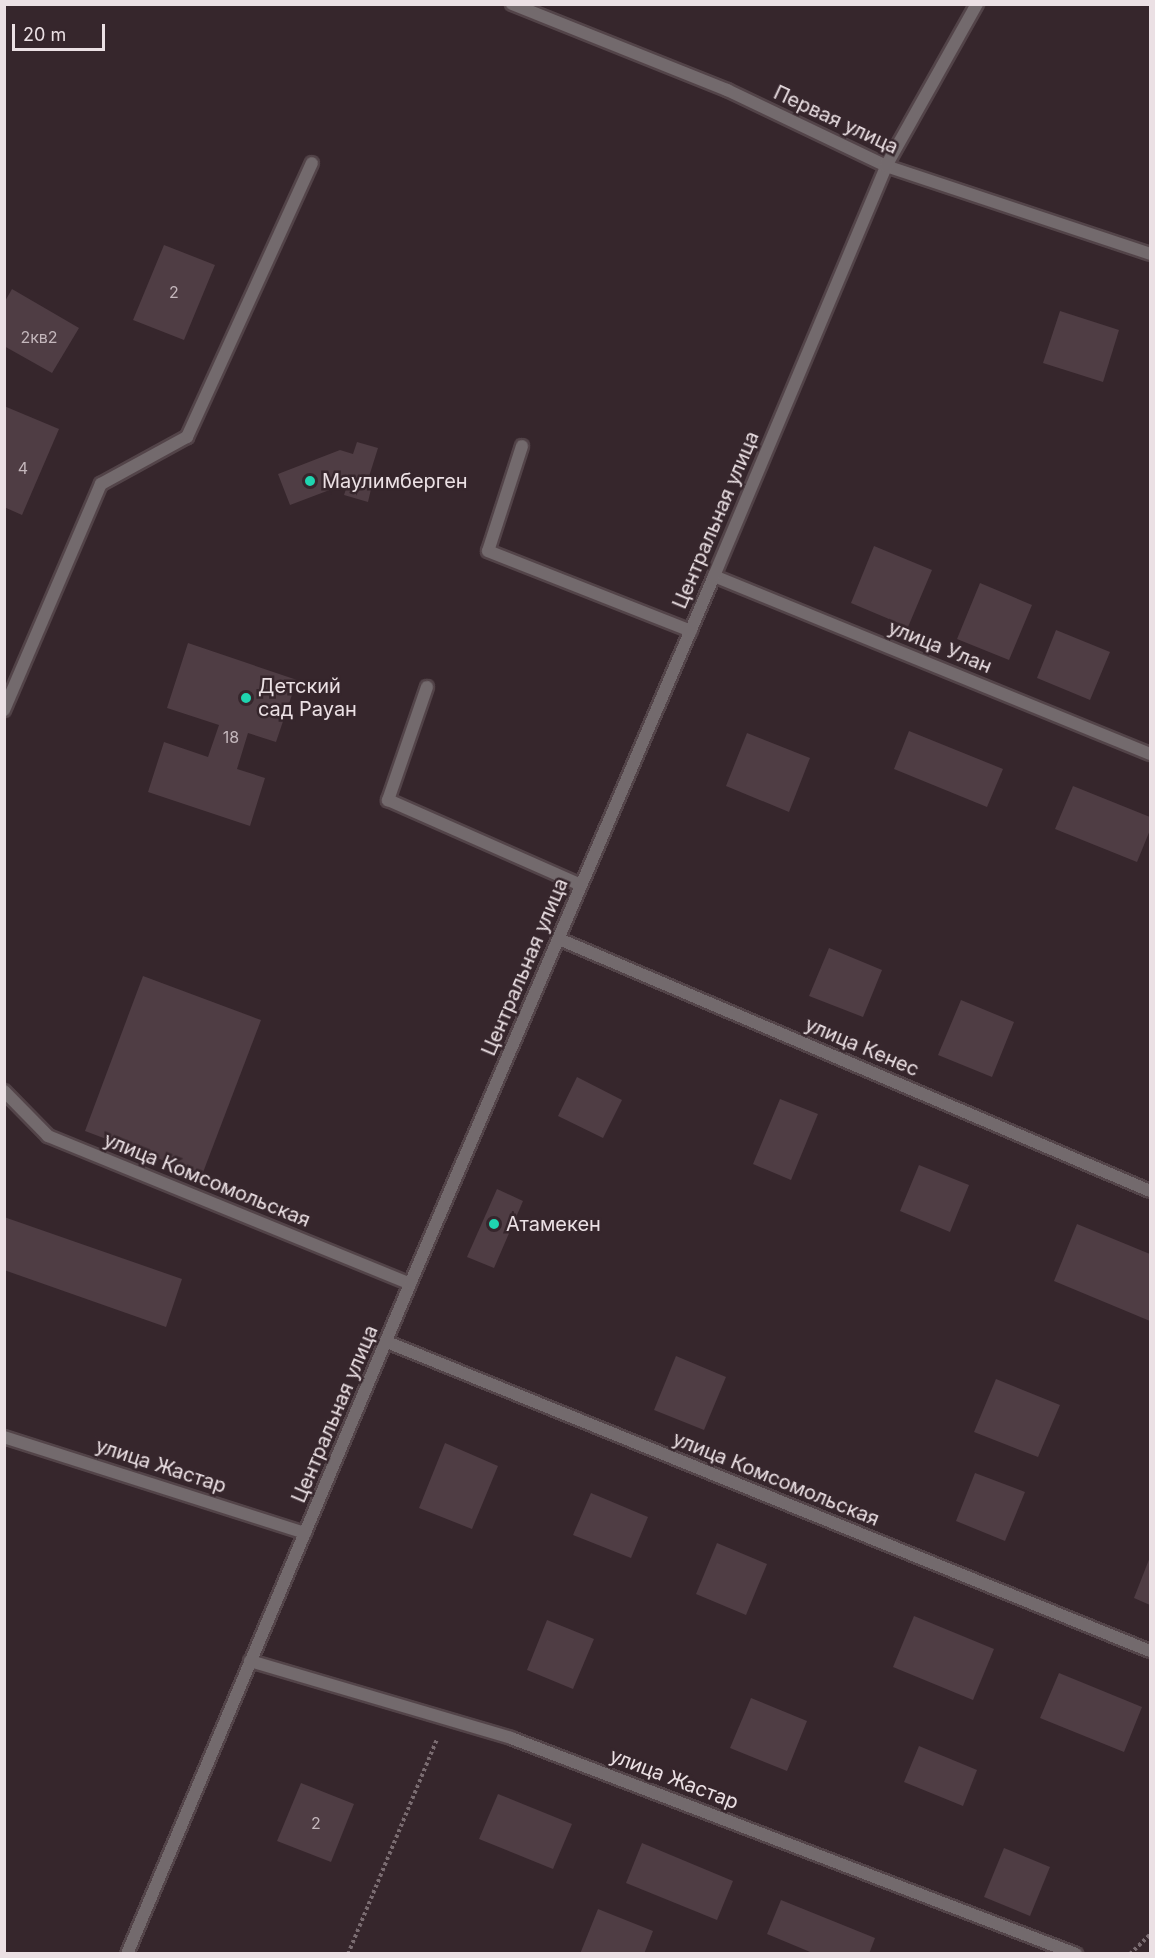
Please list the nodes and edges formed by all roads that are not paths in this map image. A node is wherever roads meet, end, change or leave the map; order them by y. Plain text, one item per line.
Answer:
1 (512, 4) edge
2 (977, 4) edge
3 (312, 163) dead end
4 (886, 166) junction
5 (1150, 254) edge
6 (522, 446) dead end
7 (714, 576) junction
8 (691, 631) junction
9 (426, 687) dead end
10 (4, 710) edge
11 (1150, 754) edge
12 (581, 885) junction
13 (559, 939) junction
14 (4, 1091) edge
15 (1150, 1191) edge
16 (410, 1284) junction
17 (387, 1342) junction
18 (4, 1437) edge
19 (305, 1533) junction
20 (1150, 1651) edge
21 (250, 1661) junction
22 (127, 1953) edge
23 (1076, 1953) edge

1 - 4 street, Первая улица
2 - 4 street, Центральная улица
3 - 10 street
4 - 5 street, Первая улица
4 - 7 street, Центральная улица
6 - 8 street
7 - 8 street, Центральная улица
7 - 11 street, улица Улан
8 - 12 street, Центральная улица
9 - 12 street
12 - 13 street, Центральная улица
13 - 15 street, улица Кенес
13 - 16 street, Центральная улица
14 - 16 street, улица Комсомольская
16 - 17 street, Центральная улица
17 - 19 street, Центральная улица
17 - 20 street, улица Комсомольская
18 - 19 street, улица Жастар
19 - 21 street, Центральная улица
21 - 22 street, Центральная улица
21 - 23 street, улица Жастар

